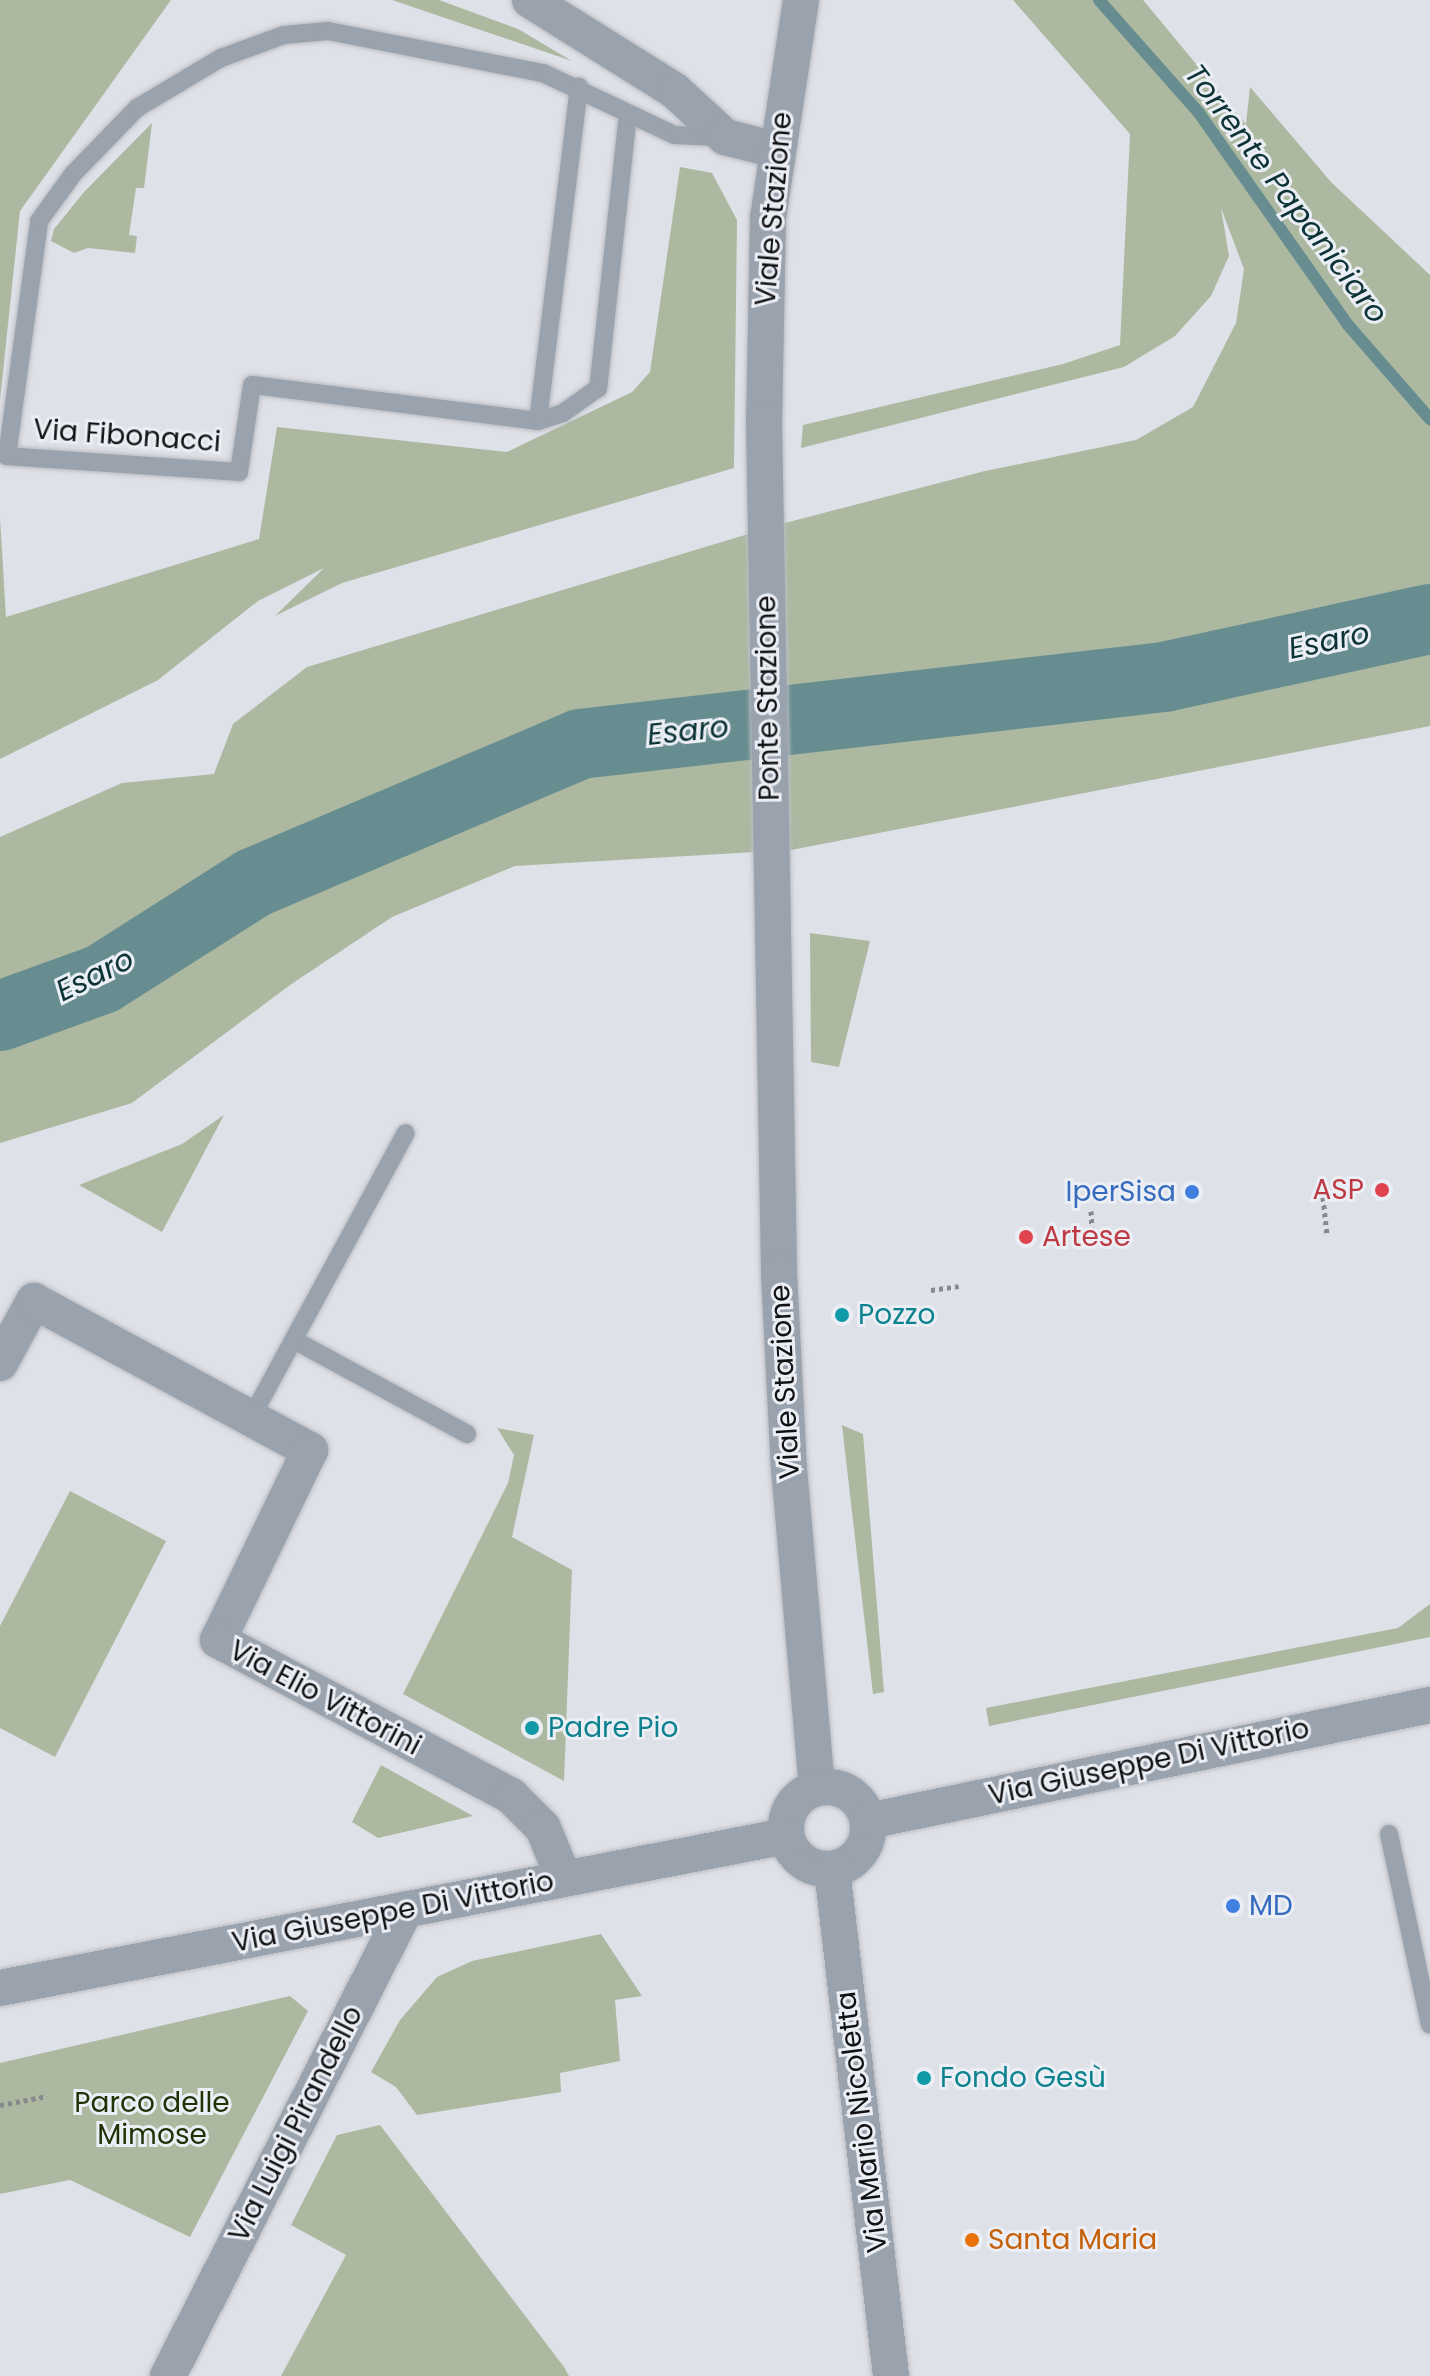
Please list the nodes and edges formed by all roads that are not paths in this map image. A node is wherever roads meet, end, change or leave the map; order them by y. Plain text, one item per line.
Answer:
1 (530, 0) edge
2 (801, 0) edge
3 (579, 87) junction
4 (628, 114) junction
5 (725, 137) junction
6 (776, 150) junction
7 (764, 420) joint
8 (538, 421) junction
9 (772, 975) joint
10 (406, 1133) dead end
11 (294, 1340) junction
12 (0, 1363) edge
13 (251, 1418) junction
14 (467, 1434) dead end
15 (1430, 1705) edge
16 (817, 1788) junction
17 (868, 1821) junction
18 (1389, 1834) dead end
19 (786, 1836) junction
20 (832, 1869) junction
21 (564, 1879) junction
22 (405, 1910) junction
23 (0, 1988) edge
24 (1429, 2028) edge
25 (188, 2338) junction
26 (168, 2376) edge
27 (190, 2376) edge
28 (891, 2376) edge

1 - 5 street
2 - 6 street, Viale Stazione
3 - 4 lane, Via Fibonacci
3 - 8 lane
3 - 8 lane, Via Fibonacci
4 - 5 lane, Via Fibonacci
4 - 8 lane
5 - 6 street
6 - 7 street, Viale Stazione
7 - 9 street, Ponte Stazione
9 - 16 street, Viale Stazione
10 - 11 lane
11 - 13 lane
11 - 14 lane
12 - 13 street, Via Elio Vittorini
13 - 21 street, Via Elio Vittorini
15 - 17 street, Via Giuseppe Di Vittorio
16 - 17 street
16 - 19 street
17 - 20 street
18 - 24 lane
19 - 20 street
19 - 21 street, Via Giuseppe Di Vittorio
20 - 28 street, Via Mario Nicoletta
21 - 22 street, Via Giuseppe Di Vittorio
22 - 23 street, Via Giuseppe Di Vittorio
22 - 25 street, Via Luigi Pirandello
25 - 26 street, Via Luigi Pirandello
25 - 27 street, Via Luigi Pirandello

